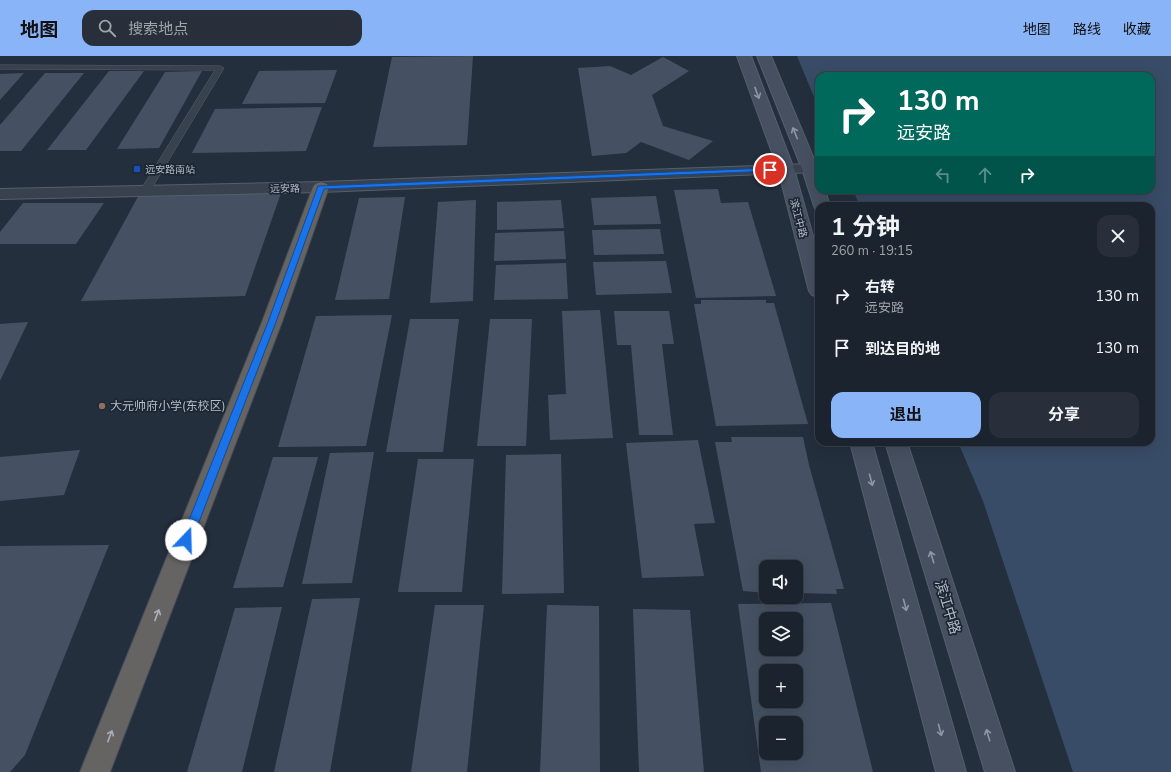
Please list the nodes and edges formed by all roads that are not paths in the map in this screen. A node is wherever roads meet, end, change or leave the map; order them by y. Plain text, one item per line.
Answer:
1 (744, 56) edge
2 (764, 56) edge
3 (0, 67) edge
4 (786, 169) junction
5 (810, 169) junction
6 (815, 184) edge
7 (321, 187) junction
8 (145, 191) junction
9 (0, 194) edge
10 (815, 276) edge
11 (861, 446) edge
12 (897, 446) edge
13 (96, 772) edge
14 (951, 772) edge
15 (1000, 772) edge

1 -> 4 main road, 滨江中路
5 -> 2 main road
3 - 8 lane
4 - 5 street, 远安路
4 - 7 street, 远安路
4 - 10 main road, 滨江中路
5 - 6 main road
7 - 8 street, 远安路
13 -> 7 highway
8 - 9 street, 远安路
11 -> 14 main road
15 -> 12 main road, 滨江中路

